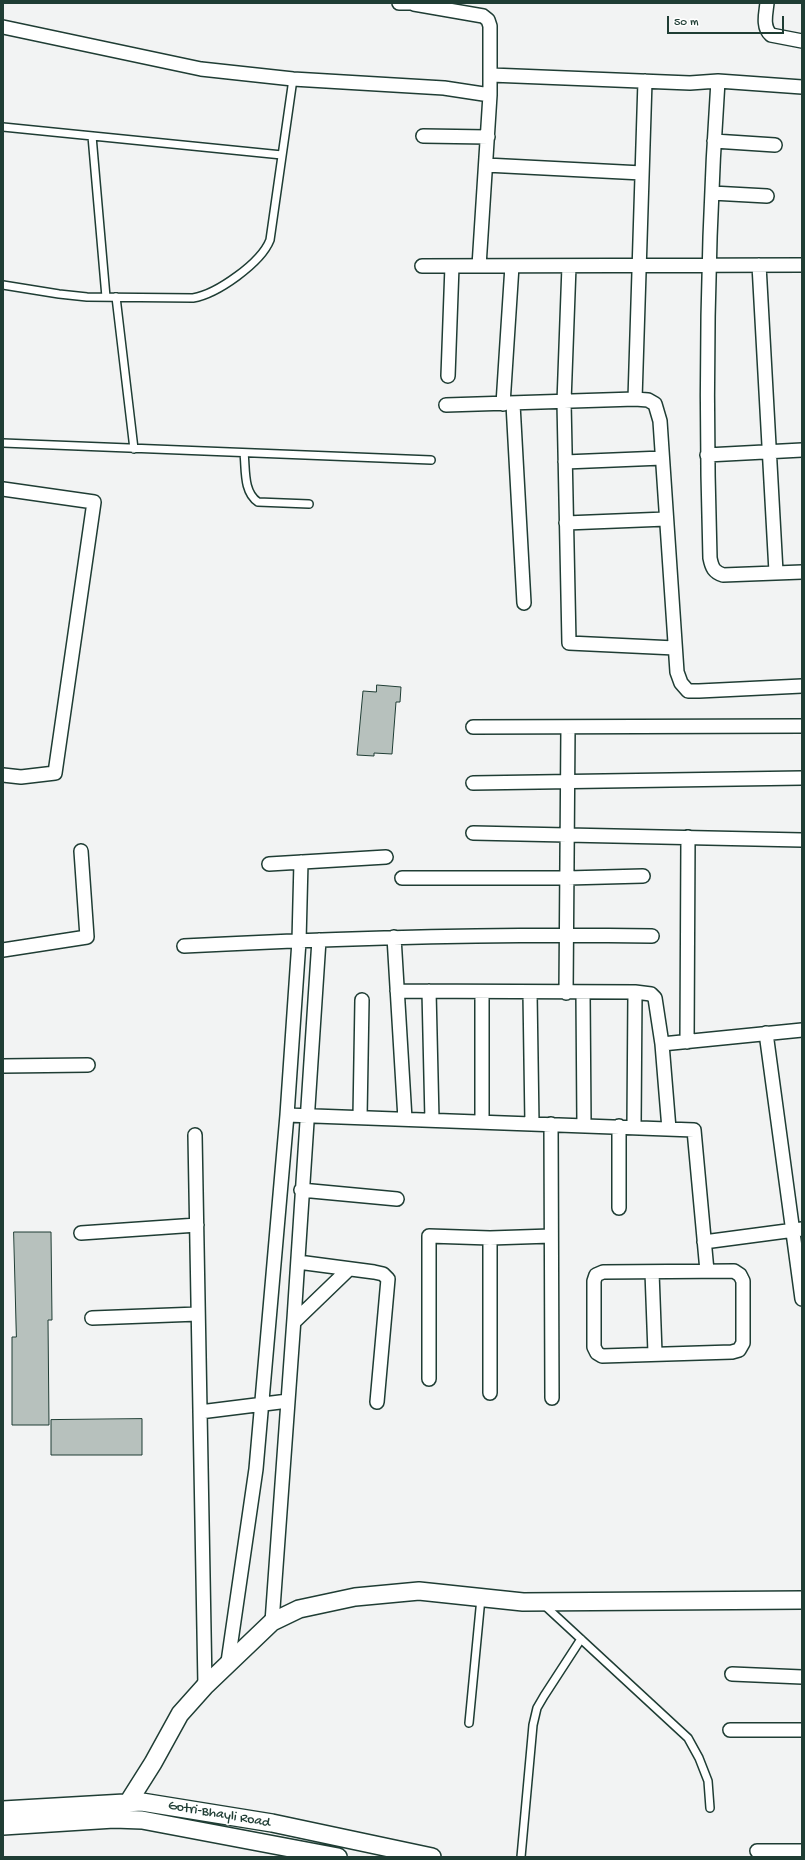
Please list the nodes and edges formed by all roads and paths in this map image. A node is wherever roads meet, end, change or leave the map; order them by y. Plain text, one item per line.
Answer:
1 (399, 3) edge
2 (767, 3) edge
3 (414, 4) edge
4 (3, 27) edge
5 (802, 41) edge
6 (491, 75) junction
7 (292, 79) junction
8 (644, 80) junction
9 (718, 81) junction
10 (802, 87) edge
11 (490, 94) junction
12 (3, 127) edge
13 (92, 136) junction
14 (423, 136) dead end
15 (488, 137) junction
16 (714, 141) junction
17 (775, 145) dead end
18 (282, 155) junction
19 (486, 165) junction
20 (642, 173) junction
21 (712, 194) junction
22 (767, 196) dead end
23 (709, 265) junction
24 (759, 265) junction
25 (802, 265) edge
26 (422, 266) dead end
27 (452, 266) junction
28 (479, 266) junction
29 (512, 266) junction
30 (568, 266) junction
31 (639, 266) junction
32 (3, 285) edge
33 (106, 297) junction
34 (116, 297) junction
35 (448, 376) dead end
36 (635, 399) junction
37 (564, 402) junction
38 (508, 404) junction
39 (446, 405) dead end
40 (3, 443) edge
41 (134, 449) junction
42 (802, 450) edge
43 (769, 452) junction
44 (244, 453) junction
45 (707, 455) junction
46 (662, 458) junction
47 (431, 460) dead end
48 (565, 462) junction
49 (3, 489) edge
50 (309, 504) dead end
51 (666, 519) junction
52 (566, 523) junction
53 (776, 572) junction
54 (802, 572) edge
55 (524, 603) dead end
56 (675, 648) junction
57 (802, 686) edge
58 (802, 726) edge
59 (473, 727) dead end
60 (568, 727) junction
61 (3, 775) edge
62 (802, 778) edge
63 (567, 781) junction
64 (473, 783) dead end
65 (473, 833) dead end
66 (567, 834) junction
67 (688, 837) junction
68 (802, 840) edge
69 (81, 851) dead end
70 (386, 856) dead end
71 (301, 862) junction
72 (269, 864) dead end
73 (643, 876) dead end
74 (402, 878) dead end
75 (567, 878) junction
76 (567, 934) junction
77 (652, 936) dead end
78 (394, 937) junction
79 (319, 940) junction
80 (299, 941) junction
81 (184, 946) dead end
82 (3, 950) edge
83 (397, 991) junction
84 (429, 991) junction
85 (482, 992) junction
86 (636, 992) junction
87 (530, 993) junction
88 (566, 993) junction
89 (582, 993) junction
90 (362, 1000) dead end
91 (802, 1030) edge
92 (766, 1033) junction
93 (687, 1042) junction
94 (662, 1044) junction
95 (88, 1065) dead end
96 (3, 1066) edge
97 (287, 1115) junction
98 (308, 1116) junction
99 (360, 1117) junction
100 (405, 1119) junction
101 (432, 1120) junction
102 (482, 1122) junction
103 (532, 1124) junction
104 (551, 1124) junction
105 (584, 1125) junction
106 (619, 1126) junction
107 (634, 1126) junction
108 (669, 1128) junction
109 (195, 1135) dead end
110 (301, 1190) junction
111 (397, 1198) dead end
112 (619, 1208) dead end
113 (197, 1225) junction
114 (797, 1230) edge
115 (81, 1233) dead end
116 (551, 1236) junction
117 (490, 1238) junction
118 (704, 1242) junction
119 (298, 1262) junction
120 (349, 1268) junction
121 (707, 1271) junction
122 (652, 1272) junction
123 (802, 1299) edge
124 (198, 1314) junction
125 (92, 1318) dead end
126 (294, 1322) junction
127 (655, 1353) junction
128 (429, 1379) dead end
129 (490, 1393) dead end
130 (552, 1398) dead end
131 (288, 1401) junction
132 (377, 1402) dead end
133 (262, 1405) junction
134 (200, 1412) junction
135 (481, 1598) junction
136 (802, 1600) edge
137 (540, 1601) junction
138 (272, 1622) junction
139 (581, 1639) junction
140 (228, 1662) junction
141 (732, 1674) dead end
142 (802, 1677) edge
143 (205, 1686) junction
144 (469, 1723) dead end
145 (730, 1730) dead end
146 (802, 1730) edge
147 (129, 1801) junction
148 (710, 1808) dead end
149 (3, 1810) edge
150 (3, 1826) edge
151 (757, 1851) dead end
152 (802, 1851) edge
153 (338, 1857) edge
154 (432, 1857) edge
155 (521, 1857) edge

1 - 3 street
2 - 5 street
3 - 6 street
4 - 7 street
6 - 8 street
6 - 11 street
7 - 11 street
7 - 18 lane
8 - 9 street
8 - 20 street
9 - 10 street
9 - 16 street
11 - 15 street
12 - 13 lane
13 - 18 lane
13 - 33 lane
14 - 15 street
15 - 19 street
16 - 17 street
16 - 21 street
18 - 34 lane
19 - 20 street
19 - 28 street
20 - 31 street
21 - 22 street
21 - 23 street
23 - 24 street
23 - 31 street
23 - 45 street
24 - 25 street
24 - 43 street
26 - 27 street
27 - 28 street
27 - 35 street
28 - 29 street
29 - 30 street
29 - 38 street
30 - 31 street
30 - 37 street
31 - 36 street
32 - 33 lane
33 - 34 lane
34 - 41 lane
36 - 37 street
36 - 46 street
37 - 38 street
37 - 48 street
38 - 39 street
38 - 55 street
40 - 41 lane
41 - 44 lane
42 - 43 street
43 - 45 street
43 - 53 street
44 - 47 lane
44 - 50 lane
45 - 53 street
46 - 48 street
46 - 51 street
48 - 52 street
49 - 61 street
51 - 52 street
51 - 56 street
52 - 56 street
53 - 54 street
56 - 57 street
58 - 60 street
59 - 60 street
60 - 63 street
62 - 63 street
63 - 64 street
63 - 66 street
65 - 66 street
66 - 67 street
66 - 75 street
67 - 68 street
67 - 93 street
69 - 82 street
70 - 71 street
71 - 72 street
71 - 80 street
73 - 75 street
74 - 75 street
75 - 76 street
76 - 77 street
76 - 78 street
76 - 88 street
78 - 79 street
78 - 83 street
79 - 80 street
79 - 98 street
80 - 81 street
80 - 97 street
83 - 84 street
83 - 100 street
84 - 85 street
84 - 101 street
85 - 87 street
85 - 102 street
86 - 89 street
86 - 94 street
86 - 107 street
87 - 88 street
87 - 103 street
88 - 89 street
89 - 105 street
90 - 99 street
91 - 92 street
92 - 93 street
92 - 114 street
93 - 94 street
94 - 108 street
95 - 96 street
97 - 98 street
97 - 133 street
98 - 99 street
98 - 110 street
99 - 100 street
100 - 101 street
101 - 102 street
102 - 103 street
103 - 104 street
104 - 105 street
104 - 116 street
105 - 106 street
106 - 107 street
106 - 112 street
107 - 108 street
108 - 118 street
109 - 113 street
110 - 111 street
110 - 119 street
113 - 115 street
113 - 124 street
114 - 118 street
114 - 123 street
116 - 117 street
116 - 130 street
117 - 128 street
117 - 129 street
118 - 121 street
119 - 120 street
119 - 126 street
120 - 126 street
120 - 132 street
121 - 122 street
121 - 127 street
122 - 127 street
122 - 127 street
124 - 125 street
124 - 134 street
126 - 131 street
131 - 133 street
131 - 138 street
133 - 134 street
133 - 140 street
134 - 143 street
135 - 137 street
135 - 138 street
135 - 144 lane
136 - 137 street
137 - 139 lane
138 - 140 street
139 - 148 lane
139 - 155 lane
140 - 143 street
141 - 142 street
143 - 147 street
145 - 146 street
147 - 149 street, Gotri-Bhayli Road
147 - 154 street, Gotri-Bhayli Road
150 - 153 street, Gotri-Bhayli Road
151 - 152 street

